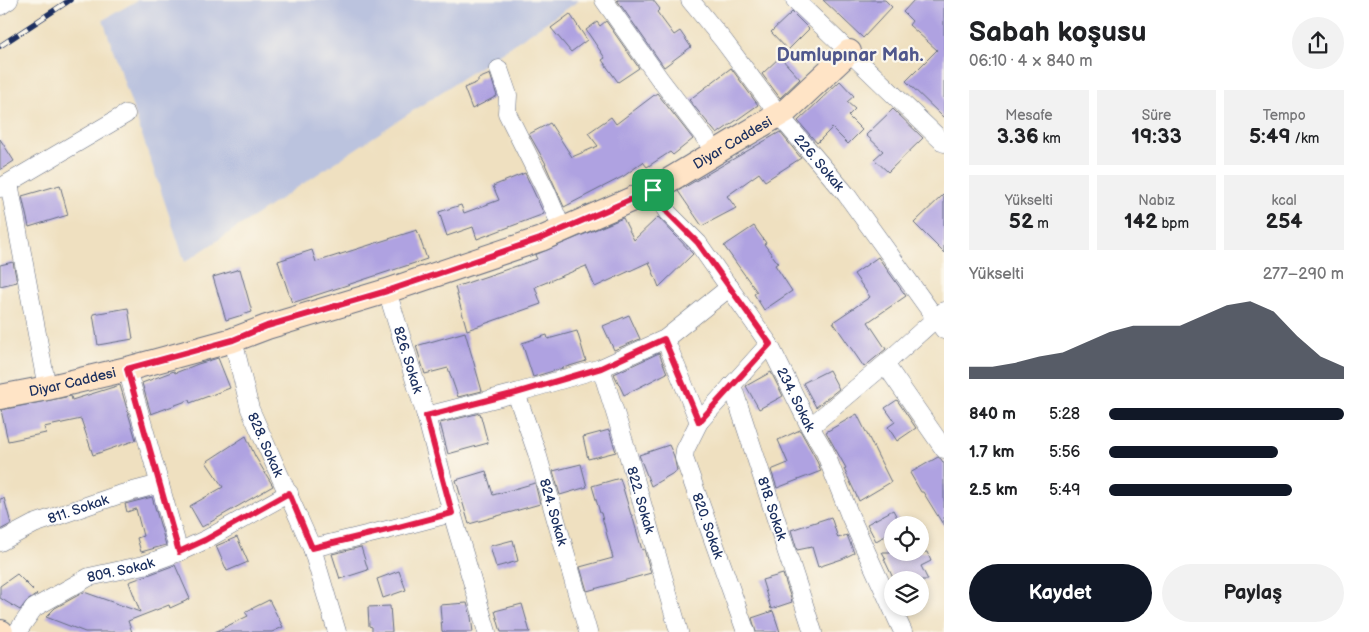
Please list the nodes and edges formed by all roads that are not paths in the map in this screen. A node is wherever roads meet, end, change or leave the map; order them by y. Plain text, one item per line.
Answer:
1 (9, 0) edge
2 (604, 0) edge
3 (690, 0) edge
4 (795, 0) edge
5 (0, 6) edge
6 (849, 52) junction
7 (499, 70) dead end
8 (126, 114) dead end
9 (779, 115) junction
10 (944, 143) edge
11 (716, 152) junction
12 (4, 186) edge
13 (653, 190) junction
14 (562, 230) junction
15 (730, 287) junction
16 (387, 291) junction
17 (941, 320) edge
18 (664, 339) junction
19 (233, 340) junction
20 (770, 344) junction
21 (885, 364) junction
22 (601, 368) junction
23 (127, 369) junction
24 (732, 385) junction
25 (47, 388) junction
26 (516, 393) junction
27 (0, 397) edge
28 (426, 416) junction
29 (699, 422) junction
30 (810, 427) junction
31 (944, 449) edge
32 (160, 484) junction
33 (289, 493) junction
34 (452, 513) junction
35 (0, 542) edge
36 (312, 548) junction
37 (179, 552) junction
38 (331, 630) edge
39 (16, 632) edge
40 (487, 632) edge
41 (588, 632) edge
42 (679, 632) edge
43 (746, 632) edge
44 (813, 632) edge
45 (903, 632) edge

1 - 5 street
2 - 11 street
3 - 9 street, 226. Sokak
4 - 6 street
6 - 9 street, Diyar Caddesi
6 - 10 street
7 - 14 street
8 - 12 street
9 - 11 street, Diyar Caddesi
9 - 17 street, 226. Sokak
11 - 13 street, Diyar Caddesi
12 - 25 street
13 - 14 street, Diyar Caddesi
13 - 15 street, 234. Sokak
14 - 16 street, Diyar Caddesi
15 - 18 street
15 - 20 street, 234. Sokak
16 - 19 street, Diyar Caddesi
16 - 28 street, 826. Sokak
17 - 21 street
18 - 22 street
18 - 29 street
19 - 23 street, Diyar Caddesi
19 - 33 street, 828. Sokak
20 - 24 street, 820. Sokak
20 - 30 street, 234. Sokak
21 - 30 street
21 - 31 street
22 - 26 street
22 - 42 street, 822. Sokak
23 - 25 street, Diyar Caddesi
23 - 32 street
24 - 29 street, 820. Sokak
24 - 44 street, 818. Sokak
25 - 27 street, Diyar Caddesi
26 - 28 street
26 - 41 street, 824. Sokak
28 - 34 street, 826. Sokak
29 - 43 street, 820. Sokak
30 - 45 street, 234. Sokak
32 - 35 street, 811. Sokak
32 - 37 street
33 - 36 street, 828. Sokak
33 - 37 street, 809. Sokak
34 - 36 street
34 - 40 street, 826. Sokak
36 - 38 street, 828. Sokak
37 - 39 street, 809. Sokak

